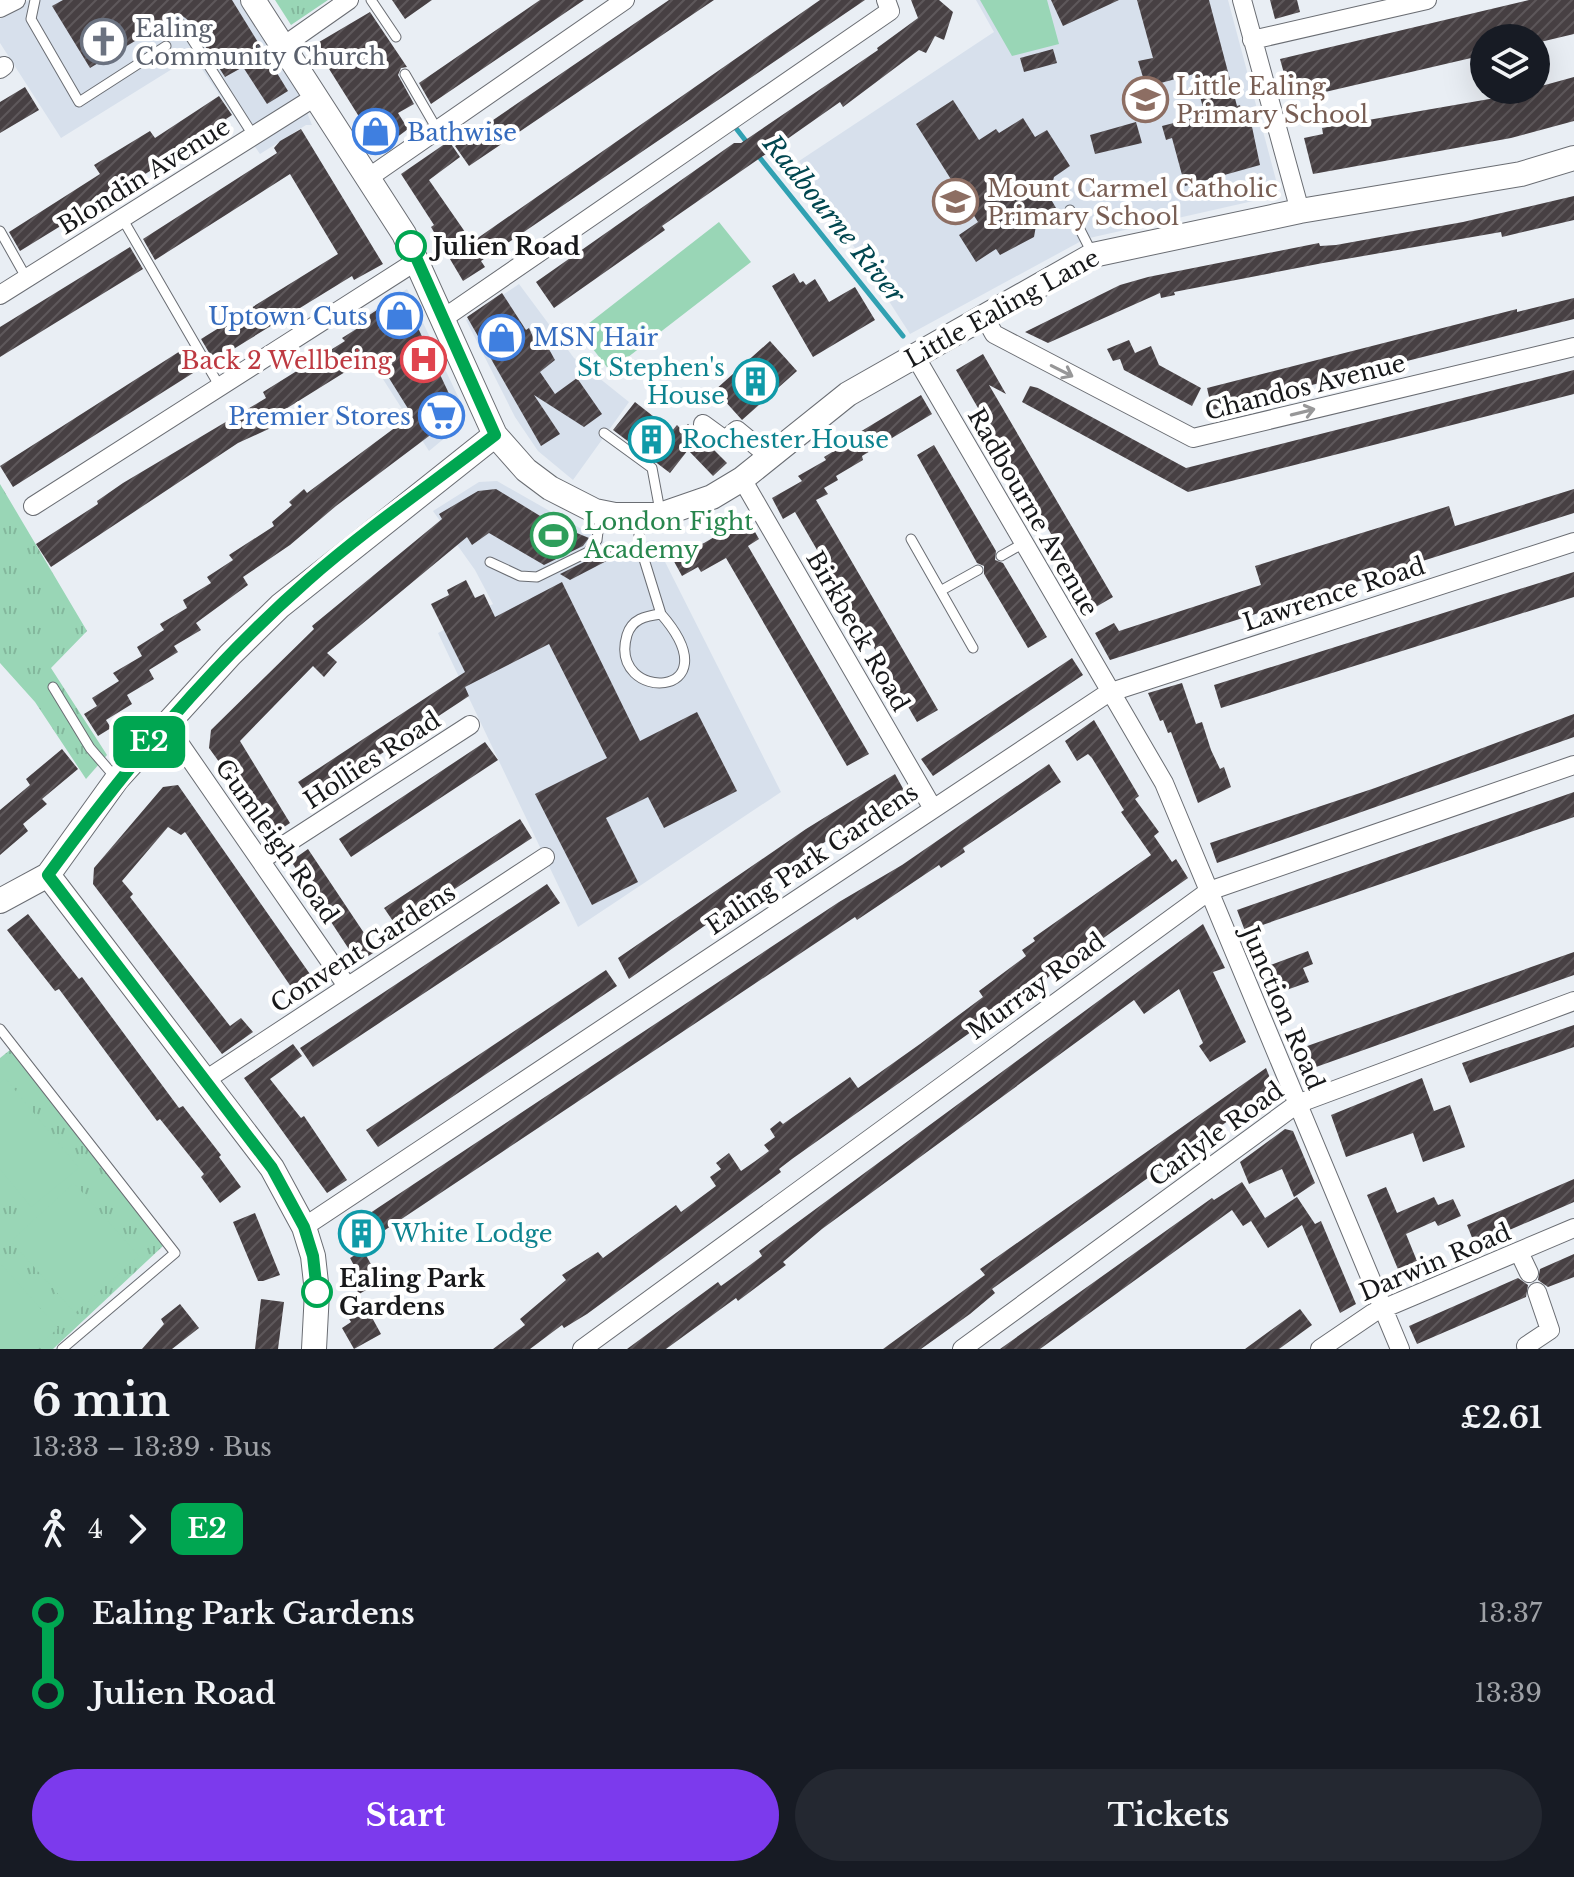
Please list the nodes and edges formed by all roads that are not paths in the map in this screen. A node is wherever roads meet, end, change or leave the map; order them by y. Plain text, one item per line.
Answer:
1 (16, 0) edge
2 (35, 0) edge
3 (253, 0) edge
4 (349, 0) edge
5 (371, 0) edge
6 (625, 0) edge
7 (1242, 0) edge
8 (1421, 1) edge
9 (888, 5) edge
10 (0, 8) edge
11 (183, 25) dead end
12 (396, 37) dead end
13 (1252, 40) junction
14 (166, 46) dead end
15 (282, 47) junction
16 (405, 74) dead end
17 (315, 97) junction
18 (438, 131) junction
19 (253, 135) junction
20 (1574, 158) edge
21 (368, 178) junction
22 (1070, 210) dead end
23 (1300, 211) junction
24 (122, 218) junction
25 (0, 231) edge
26 (1093, 255) junction
27 (418, 260) junction
28 (27, 279) junction
29 (0, 295) edge
30 (984, 316) junction
31 (444, 318) junction
32 (1574, 347) edge
33 (915, 356) junction
34 (220, 387) junction
35 (703, 424) dead end
36 (604, 433) dead end
37 (495, 435) junction
38 (770, 457) junction
39 (742, 479) junction
40 (33, 506) dead end
41 (600, 512) junction
42 (649, 516) junction
43 (911, 539) dead end
44 (1574, 542) edge
45 (1024, 543) junction
46 (1001, 556) dead end
47 (490, 562) dead end
48 (978, 570) dead end
49 (942, 590) junction
50 (661, 614) junction
51 (973, 648) dead end
52 (53, 687) dead end
53 (1108, 693) junction
54 (166, 724) junction
55 (470, 725) dead end
56 (1574, 765) edge
57 (117, 779) junction
58 (932, 807) junction
59 (545, 857) dead end
60 (261, 860) junction
61 (48, 875) junction
62 (1209, 891) junction
63 (0, 901) edge
64 (347, 986) junction
65 (1574, 1001) edge
66 (0, 1029) edge
67 (207, 1079) junction
68 (1297, 1104) junction
69 (304, 1227) junction
70 (1574, 1228) edge
71 (1519, 1252) junction
72 (1529, 1273) dead end
73 (1537, 1292) dead end
74 (1384, 1309) junction
75 (1526, 1346) dead end
76 (62, 1349) edge
77 (314, 1349) edge
78 (582, 1349) edge
79 (962, 1349) edge
80 (1320, 1349) edge
81 (1400, 1349) edge

1 - 10 street
2 - 14 lane
3 - 15 main road, Little Ealing Lane
4 - 15 street
5 - 12 lane
6 - 18 street
7 - 13 street
8 - 13 street
9 - 31 street
11 - 19 lane
13 - 23 street
15 - 17 main road, Little Ealing Lane
16 - 18 lane
17 - 19 street, Blondin Avenue
17 - 21 main road, Little Ealing Lane
18 - 21 street
19 - 24 street, Blondin Avenue
20 - 23 main road, Little Ealing Lane
21 - 27 main road, Little Ealing Lane
22 - 26 lane
23 - 26 main road, Little Ealing Lane
24 - 28 street, Blondin Avenue
24 - 34 lane
25 - 28 lane
26 - 30 main road, Little Ealing Lane
27 - 31 main road, Little Ealing Lane
27 - 34 street
28 - 29 street, Blondin Avenue
30 -> 32 street, Chandos Avenue
30 - 33 main road, Little Ealing Lane
31 - 37 main road, Little Ealing Lane
33 - 38 main road, Little Ealing Lane
33 - 45 street, Radbourne Avenue
34 - 40 street
35 - 38 street
36 - 42 lane
37 - 41 main road, Little Ealing Lane
37 - 54 main road
38 - 39 main road, Little Ealing Lane
39 - 42 main road, Little Ealing Lane
39 - 58 street, Birkbeck Road
41 - 42 main road, Little Ealing Lane
41 - 47 lane
42 - 50 lane
43 - 49 lane
44 - 53 street, Lawrence Road
45 - 46 lane
45 - 53 street, Radbourne Avenue
48 - 49 lane
49 - 51 lane
50 - 50 lane
52 - 57 lane
53 - 58 street, Ealing Park Gardens
53 - 62 street, Junction Road
54 - 57 main road
54 - 60 street, Gumleigh Road
55 - 60 street, Hollies Road
56 - 62 street, Murray Road
57 - 61 main road
58 - 69 street, Ealing Park Gardens
59 - 64 street, Convent Gardens
60 - 64 street, Gumleigh Road
61 - 63 main road
61 - 67 main road
62 - 68 street, Junction Road
62 - 78 street, Murray Road
64 - 67 street, Convent Gardens
65 - 68 street, Carlyle Road
66 - 76 lane
67 - 69 main road
68 - 74 street, Junction Road
68 - 79 street, Carlyle Road
69 - 77 main road
70 - 71 street, Darwin Road
71 - 72 street
71 - 74 street, Darwin Road
73 - 75 street
74 - 80 street, Darwin Road
74 - 81 street, Junction Road

